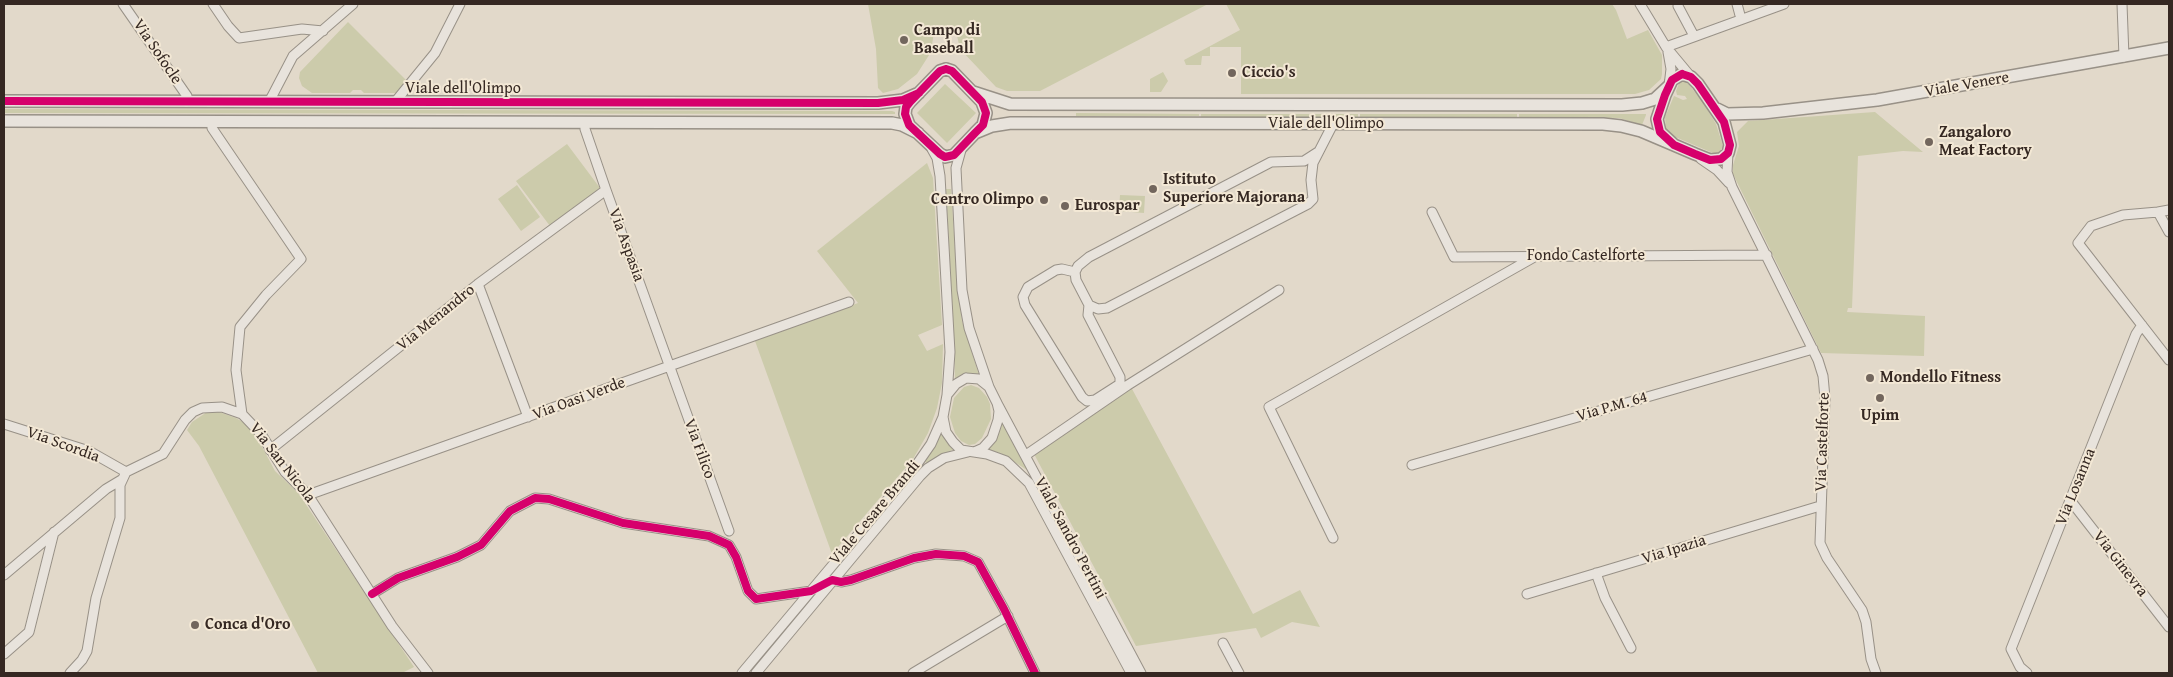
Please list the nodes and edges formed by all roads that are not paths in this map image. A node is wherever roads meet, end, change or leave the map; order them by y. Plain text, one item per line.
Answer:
1 (123, 4) edge
2 (213, 4) edge
3 (353, 4) edge
4 (460, 4) edge
5 (1640, 4) edge
6 (1737, 4) edge
7 (1784, 4) edge
8 (2122, 4) edge
9 (1678, 6) dead end
10 (1741, 19) junction
11 (325, 30) junction
12 (1694, 36) junction
13 (1666, 47) junction
14 (2169, 48) edge
15 (2124, 56) junction
16 (1691, 77) junction
17 (1669, 86) junction
18 (973, 92) junction
19 (919, 93) junction
20 (4, 101) edge
21 (186, 102) junction
22 (269, 102) junction
23 (395, 102) junction
24 (1717, 109) junction
25 (1763, 113) junction
26 (4, 121) edge
27 (212, 122) junction
28 (585, 122) junction
29 (1333, 124) junction
30 (918, 133) junction
31 (975, 133) junction
32 (1730, 138) junction
33 (928, 143) junction
34 (964, 145) junction
35 (1674, 145) junction
36 (1318, 152) junction
37 (1728, 153) junction
38 (1695, 154) junction
39 (1732, 187) junction
40 (606, 190) junction
41 (2169, 210) edge
42 (1432, 212) dead end
43 (2158, 212) junction
44 (2169, 232) edge
45 (1767, 255) junction
46 (1536, 256) junction
47 (1075, 272) junction
48 (478, 284) junction
49 (1279, 290) dead end
50 (849, 302) dead end
51 (1090, 306) junction
52 (2142, 325) junction
53 (1813, 349) junction
54 (2169, 360) edge
55 (670, 366) junction
56 (989, 387) junction
57 (947, 395) junction
58 (997, 403) junction
59 (242, 414) junction
60 (943, 417) junction
61 (528, 418) junction
62 (4, 424) edge
63 (270, 450) junction
64 (971, 452) junction
65 (1026, 455) junction
66 (1412, 465) dead end
67 (123, 476) junction
68 (308, 495) junction
69 (2070, 500) junction
70 (1820, 506) junction
71 (729, 531) dead end
72 (54, 532) junction
73 (1333, 538) dead end
74 (1596, 574) junction
75 (4, 575) edge
76 (832, 580) junction
77 (810, 591) junction
78 (372, 594) junction
79 (1527, 594) dead end
80 (1008, 616) junction
81 (2169, 627) edge
82 (1223, 642) dead end
83 (1630, 648) dead end
84 (4, 654) edge
85 (70, 673) edge
86 (428, 673) edge
87 (742, 673) edge
88 (756, 673) edge
89 (913, 673) edge
90 (1035, 673) edge
91 (1131, 673) edge
92 (1141, 673) edge
93 (1239, 673) edge
94 (1876, 673) edge
95 (2027, 673) edge

1 - 21 street, Via Sofocle
2 - 11 street
3 - 11 street
4 - 23 street
5 - 13 street
6 - 10 street
7 - 10 street
8 - 15 street
9 - 12 street
10 - 12 street
11 - 22 street
12 - 13 street
13 - 16 street
13 - 17 street
14 - 15 street, Viale Venere
15 - 25 street, Viale Venere
16 - 17 street, Viale dell'Olimpo
16 - 24 street
17 - 18 street, Viale dell'Olimpo
17 - 35 street
18 - 19 street
18 - 31 street
19 - 23 street, Viale dell'Olimpo
19 - 30 street
20 - 21 street, Viale dell'Olimpo
21 - 22 street, Viale dell'Olimpo
22 - 23 street, Viale dell'Olimpo
24 - 25 street, Viale Venere
24 - 32 street
25 - 32 street, Viale Venere
26 - 27 street, Viale dell'Olimpo
27 - 28 street, Viale dell'Olimpo
27 - 59 street, Via San Nicola
28 - 30 street, Viale dell'Olimpo
28 - 40 street, Via Aspasia
29 - 31 street, Viale dell'Olimpo
29 - 35 street, Viale dell'Olimpo
29 - 36 street
30 - 33 street
31 - 34 street
32 - 37 street
33 - 34 street
33 - 57 street
34 - 56 street
35 - 38 street, Viale dell'Olimpo
36 - 47 street
36 - 51 street
37 - 38 street, Viale dell'Olimpo
37 - 39 street, Via Castelforte
38 - 39 street, Via Castelforte
39 - 45 street, Via Castelforte
40 - 48 street, Via Menandro
40 - 55 street, Via Aspasia
41 - 43 street
42 - 46 street, Fondo Castelforte
43 - 44 street
43 - 52 street
45 - 46 street, Fondo Castelforte
45 - 53 street, Via Castelforte
46 - 73 street
47 - 51 street
47 - 51 street
48 - 61 street
48 - 63 street, Via Menandro
49 - 65 street
50 - 55 street, Via Oasi Verde
52 - 54 street
52 - 69 street, Via Losanna
53 - 66 street, Via P.M. 64
53 - 70 street, Via Castelforte
55 - 61 street, Via Oasi Verde
55 - 71 street, Via Filico
56 - 57 street
56 - 58 street
57 - 60 street
58 - 64 street
58 - 65 street, Viale Sandro Pertini
59 - 63 street, Via San Nicola
59 - 67 street
60 - 64 street
60 - 77 street, Viale Cesare Brandi
61 - 68 street, Via Oasi Verde
62 - 67 street, Via Scordia
63 - 68 street, Via San Nicola
64 - 76 street, Viale Cesare Brandi
64 - 91 street, Viale Sandro Pertini
65 - 92 street, Viale Sandro Pertini
67 - 72 street
67 - 85 street
68 - 78 street, Via San Nicola
69 - 81 street, Via Ginevra
69 - 95 street, Via Losanna
70 - 74 street, Via Ipazia
70 - 94 street, Via Castelforte
72 - 75 street
72 - 84 street
74 - 79 street, Via Ipazia
74 - 83 street
76 - 77 street
76 - 80 street
76 - 88 street, Viale Cesare Brandi
77 - 78 street
77 - 87 street, Viale Cesare Brandi
78 - 86 street, Via San Nicola
80 - 89 street
80 - 90 street
82 - 93 street

